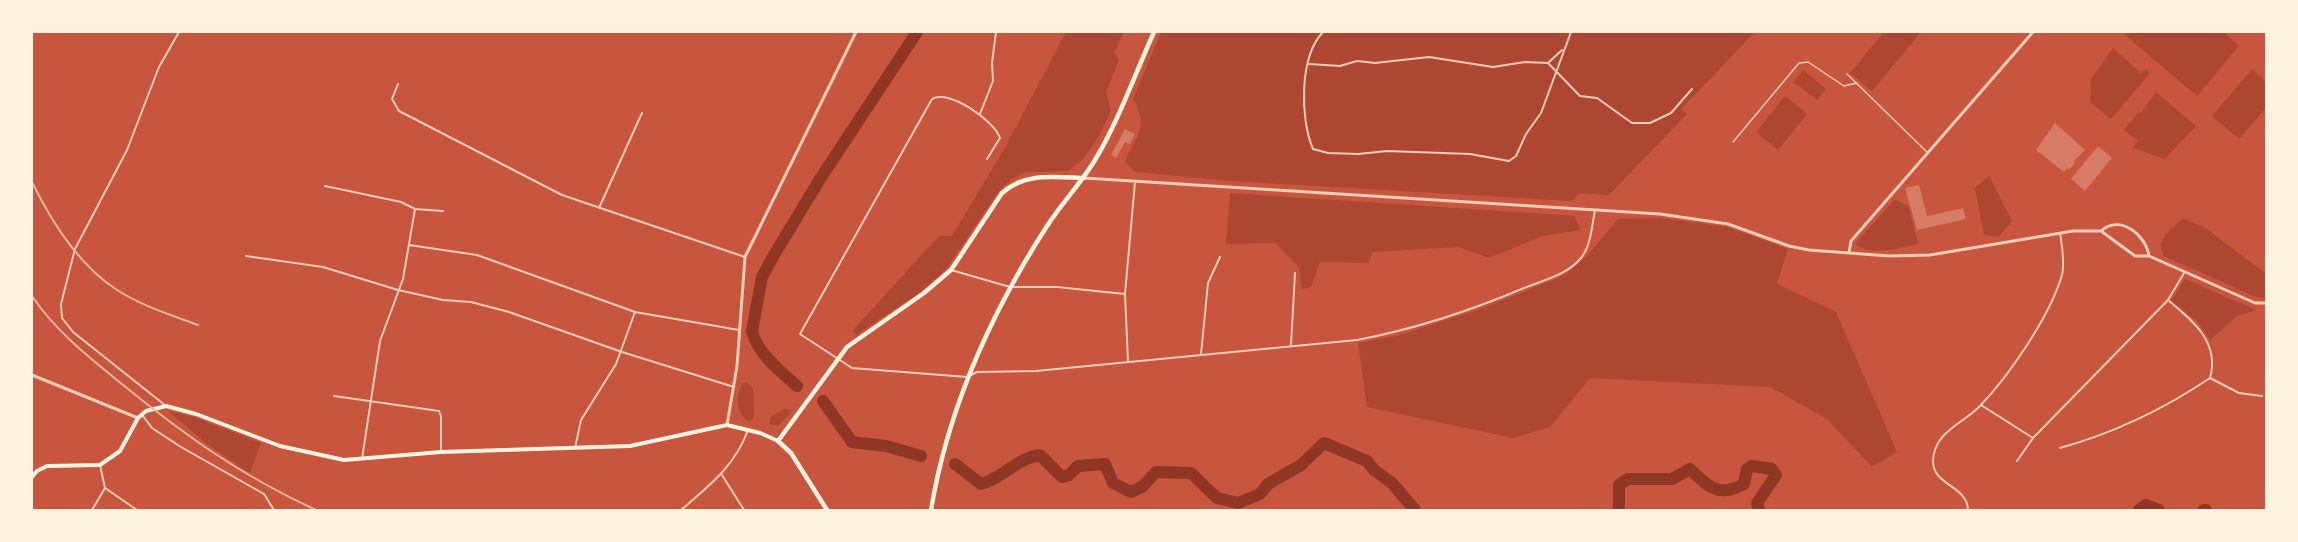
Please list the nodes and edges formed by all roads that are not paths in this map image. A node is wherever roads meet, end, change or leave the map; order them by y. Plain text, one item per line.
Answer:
1 (179, 32) edge
2 (856, 32) edge
3 (996, 32) edge
4 (1154, 32) edge
5 (1323, 32) edge
6 (1571, 32) edge
7 (2033, 32) edge
8 (1562, 50) junction
9 (1548, 63) junction
10 (1309, 64) junction
11 (1557, 71) junction
12 (1847, 74) dead end
13 (1857, 83) junction
14 (398, 84) dead end
15 (1692, 89) dead end
16 (642, 113) dead end
17 (980, 114) junction
18 (1733, 142) dead end
19 (1928, 153) junction
20 (987, 159) dead end
21 (1084, 178) junction
22 (1135, 181) junction
23 (325, 186) dead end
24 (600, 208) junction
25 (415, 209) junction
26 (1595, 210) junction
27 (443, 211) dead end
28 (2101, 231) junction
29 (2060, 233) junction
30 (409, 244) junction
31 (1849, 253) junction
32 (246, 256) dead end
33 (2149, 256) junction
34 (745, 257) junction
35 (1220, 257) dead end
36 (951, 270) junction
37 (2185, 271) junction
38 (1295, 273) dead end
39 (1010, 287) junction
40 (398, 290) junction
41 (1125, 294) junction
42 (2168, 300) junction
43 (2266, 303) edge
44 (635, 312) junction
45 (739, 330) junction
46 (1292, 345) junction
47 (622, 352) junction
48 (1201, 354) junction
49 (837, 358) junction
50 (1128, 362) junction
51 (32, 375) edge
52 (967, 377) junction
53 (2210, 378) junction
54 (734, 387) junction
55 (334, 396) dead end
56 (2262, 396) dead end
57 (370, 402) junction
58 (1980, 405) junction
59 (166, 406) junction
60 (140, 416) junction
61 (727, 425) junction
62 (748, 430) junction
63 (2033, 438) junction
64 (778, 441) junction
65 (575, 448) junction
66 (2060, 448) dead end
67 (441, 452) junction
68 (362, 459) junction
69 (2017, 460) dead end
70 (100, 465) junction
71 (722, 475) junction
72 (32, 477) edge
73 (105, 488) junction
74 (92, 510) edge
75 (137, 510) edge
76 (274, 510) edge
77 (681, 510) edge
78 (744, 510) edge
79 (827, 510) edge
80 (931, 510) edge
81 (1968, 510) edge

1 - 59 street
2 - 34 street
3 - 17 street
4 - 21 main road
5 - 10 street
6 - 8 street
7 - 19 street
8 - 9 street
8 - 11 street
9 - 10 street
9 - 11 street
10 - 11 street
11 - 15 street
12 - 13 lane
13 - 18 lane
13 - 19 lane
14 - 24 street
16 - 24 street
17 - 20 street
17 - 49 street
19 - 31 street
21 - 22 street
21 - 36 main road
21 - 39 main road
22 - 26 street
22 - 41 street
23 - 25 street
24 - 34 street
25 - 27 street
25 - 30 street
26 - 31 street
26 - 46 street
28 - 29 street
28 - 33 street
28 - 33 street
29 - 31 street
29 - 58 street
30 - 40 street
30 - 44 street
32 - 40 street
33 - 37 street
34 - 45 street
35 - 48 street
36 - 39 street
36 - 49 main road
37 - 42 street
37 - 43 street
38 - 46 street
39 - 41 street
39 - 52 main road
40 - 47 street
40 - 57 street
41 - 50 street
42 - 53 street
42 - 63 street
44 - 45 street
44 - 47 street
45 - 54 street
46 - 48 street
47 - 54 street
47 - 65 street
48 - 50 street
49 - 52 street
49 - 64 main road
50 - 52 street
51 - 60 street
52 - 80 main road
53 - 56 street
53 - 66 street
54 - 61 street
55 - 57 street
57 - 67 street
57 - 68 street
58 - 63 street
58 - 81 street
59 - 60 main road
59 - 68 main road
60 - 70 main road
60 - 76 street
61 - 62 main road
61 - 65 main road
62 - 64 main road
62 - 71 street
63 - 69 street
64 - 79 main road
65 - 67 main road
67 - 68 main road
70 - 72 main road
70 - 73 street
71 - 77 street
71 - 78 street
73 - 74 street
73 - 75 street

